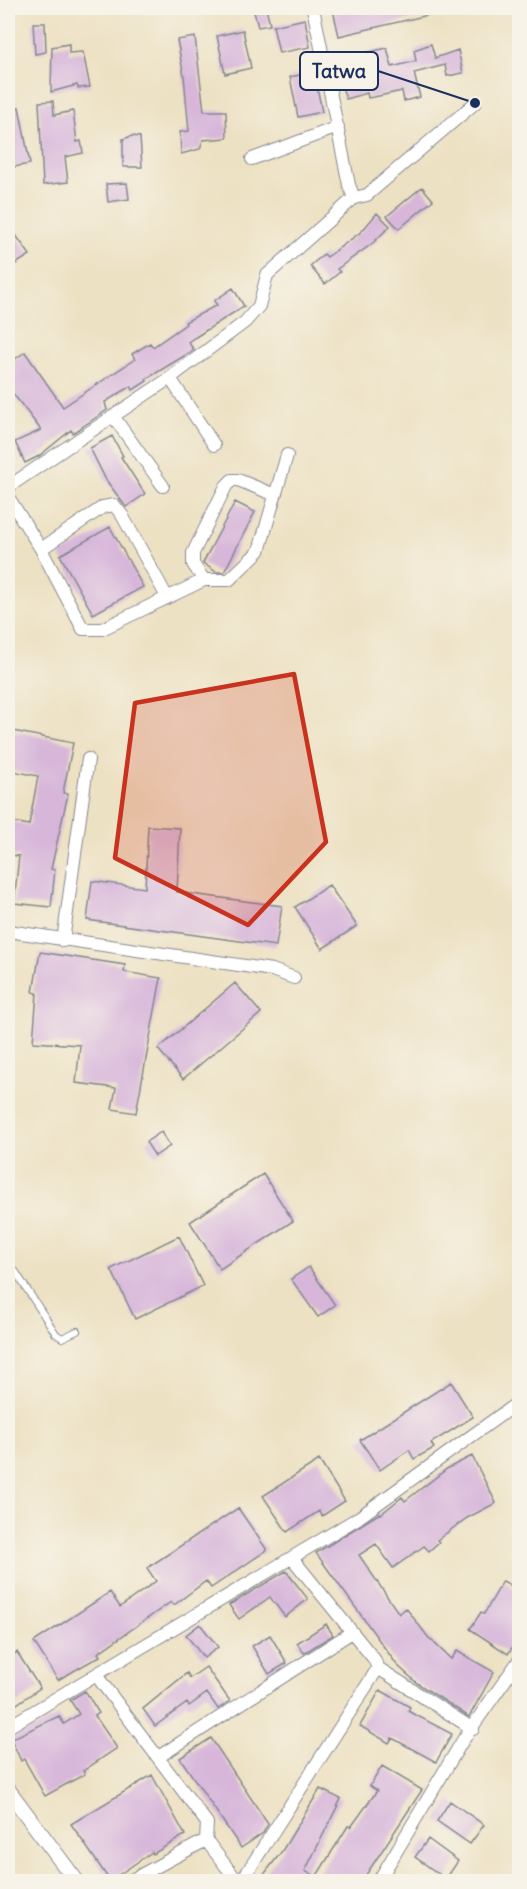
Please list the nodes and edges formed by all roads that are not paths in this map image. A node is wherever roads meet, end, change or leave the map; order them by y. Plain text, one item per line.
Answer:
1 (313, 8) edge
2 (475, 103) dead end
3 (338, 127) junction
4 (252, 159) dead end
5 (354, 198) junction
6 (170, 378) junction
7 (113, 416) junction
8 (214, 445) dead end
9 (287, 455) dead end
10 (163, 486) dead end
11 (8, 487) edge
12 (275, 495) junction
13 (8, 497) edge
14 (41, 549) junction
15 (204, 580) junction
16 (167, 597) junction
17 (88, 759) dead end
18 (8, 931) edge
19 (63, 941) junction
20 (294, 978) dead end
21 (8, 1275) edge
22 (77, 1330) dead end
23 (519, 1401) edge
24 (292, 1558) junction
25 (352, 1632) junction
26 (519, 1659) edge
27 (378, 1668) junction
28 (96, 1676) junction
29 (8, 1727) edge
30 (473, 1729) junction
31 (160, 1756) junction
32 (8, 1790) edge
33 (206, 1840) junction
34 (77, 1881) edge
35 (128, 1881) edge
36 (239, 1881) edge
37 (378, 1881) edge

1 - 3 street
2 - 5 street
3 - 4 street
3 - 5 street
5 - 6 street
6 - 7 street
6 - 8 street
7 - 10 street
7 - 11 street
9 - 12 street
12 - 15 street
12 - 15 street
13 - 14 street
14 - 16 street
14 - 16 street
15 - 16 street
17 - 19 street
18 - 19 street
19 - 20 street
21 - 22 lane
23 - 24 street
24 - 25 street
24 - 28 street
25 - 27 street
25 - 31 street
26 - 30 street
27 - 30 street
27 - 36 street
28 - 29 street
28 - 31 street
30 - 37 street
31 - 33 street
32 - 34 street
33 - 35 street
33 - 36 street

